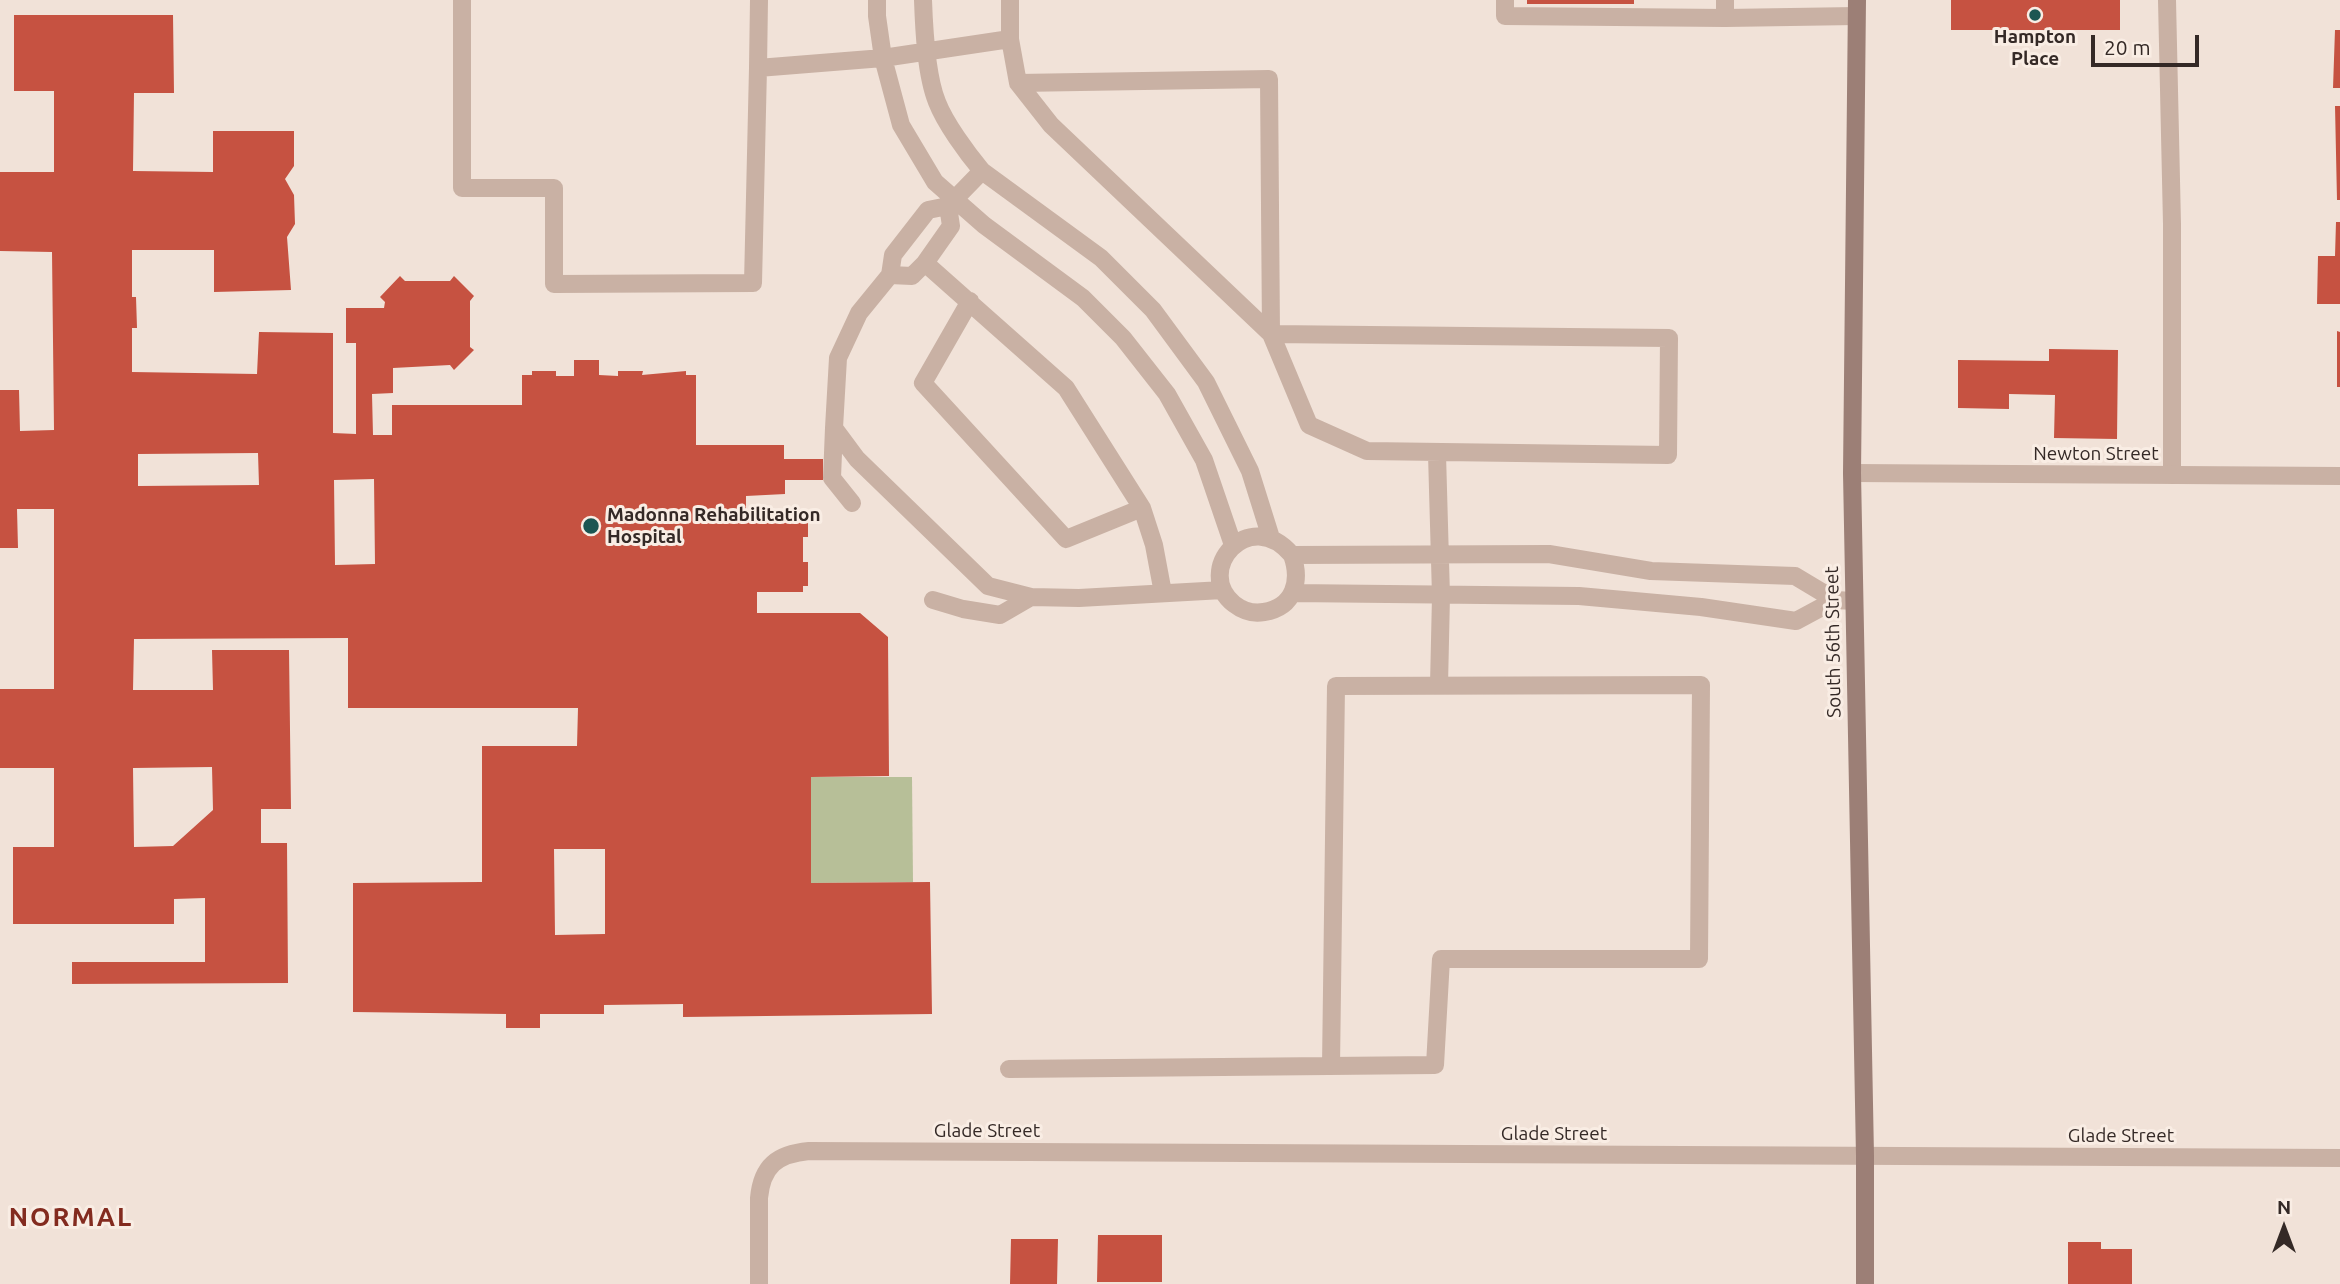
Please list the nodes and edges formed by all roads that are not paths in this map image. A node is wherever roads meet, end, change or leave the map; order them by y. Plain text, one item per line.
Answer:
1 (461, 0) edge
2 (758, 0) edge
3 (877, 0) edge
4 (923, 0) edge
5 (1010, 0) edge
6 (1505, 0) edge
7 (2167, 0) edge
8 (1856, 8) edge
9 (1725, 9) edge
10 (1010, 39) junction
11 (926, 51) junction
12 (883, 58) junction
13 (758, 68) junction
14 (1018, 83) junction
15 (982, 171) junction
16 (951, 203) junction
17 (925, 262) junction
18 (890, 275) junction
19 (970, 301) junction
20 (1272, 334) junction
21 (834, 428) junction
22 (1437, 454) junction
23 (1852, 473) junction
24 (2172, 475) junction
25 (2340, 476) edge
26 (852, 503) dead end
27 (1142, 508) junction
28 (1272, 538) junction
29 (1233, 545) junction
30 (1292, 555) junction
31 (1440, 555) junction
32 (1223, 590) junction
33 (1163, 593) junction
34 (1292, 593) junction
35 (1441, 596) junction
36 (1031, 597) junction
37 (933, 600) dead end
38 (1835, 600) junction
39 (1854, 601) junction
40 (1439, 685) junction
41 (1331, 1066) junction
42 (1009, 1069) dead end
43 (1865, 1156) junction
44 (2340, 1157) edge
45 (759, 1284) edge
46 (1865, 1284) edge

1 - 13 street
2 - 13 street
3 - 12 street
4 - 11 street
5 - 10 street
6 - 9 street
7 - 24 street
8 - 9 street
8 - 23 main road, South 56th Street
10 - 11 street
10 - 14 street
11 - 12 street
11 - 15 street
12 - 13 street
12 - 16 street
14 - 20 street
14 - 20 street
15 - 16 street
15 - 28 street
16 - 17 street
16 - 18 street
16 - 29 street
17 - 18 street
17 - 19 street
18 - 21 street
19 - 27 street
19 - 27 street
20 - 22 street
20 - 22 street
21 - 26 street
21 - 36 street
22 - 31 street
23 - 24 street, Newton Street
23 - 39 main road, South 56th Street
24 - 25 street, Newton Street
27 - 33 street
28 - 29 street
28 - 30 street
29 - 32 street
30 - 31 street
30 - 34 street
31 - 35 street
31 - 38 street
32 - 33 street
32 - 34 street
33 - 36 street
34 - 35 street
35 - 38 street
35 - 40 street
36 - 37 street
38 - 39 street
39 - 43 main road, South 56th Street
40 - 41 street
40 - 41 street
41 - 42 street
43 - 44 street, Glade Street
43 - 45 street, Glade Street
43 - 46 main road, South 56th Street

